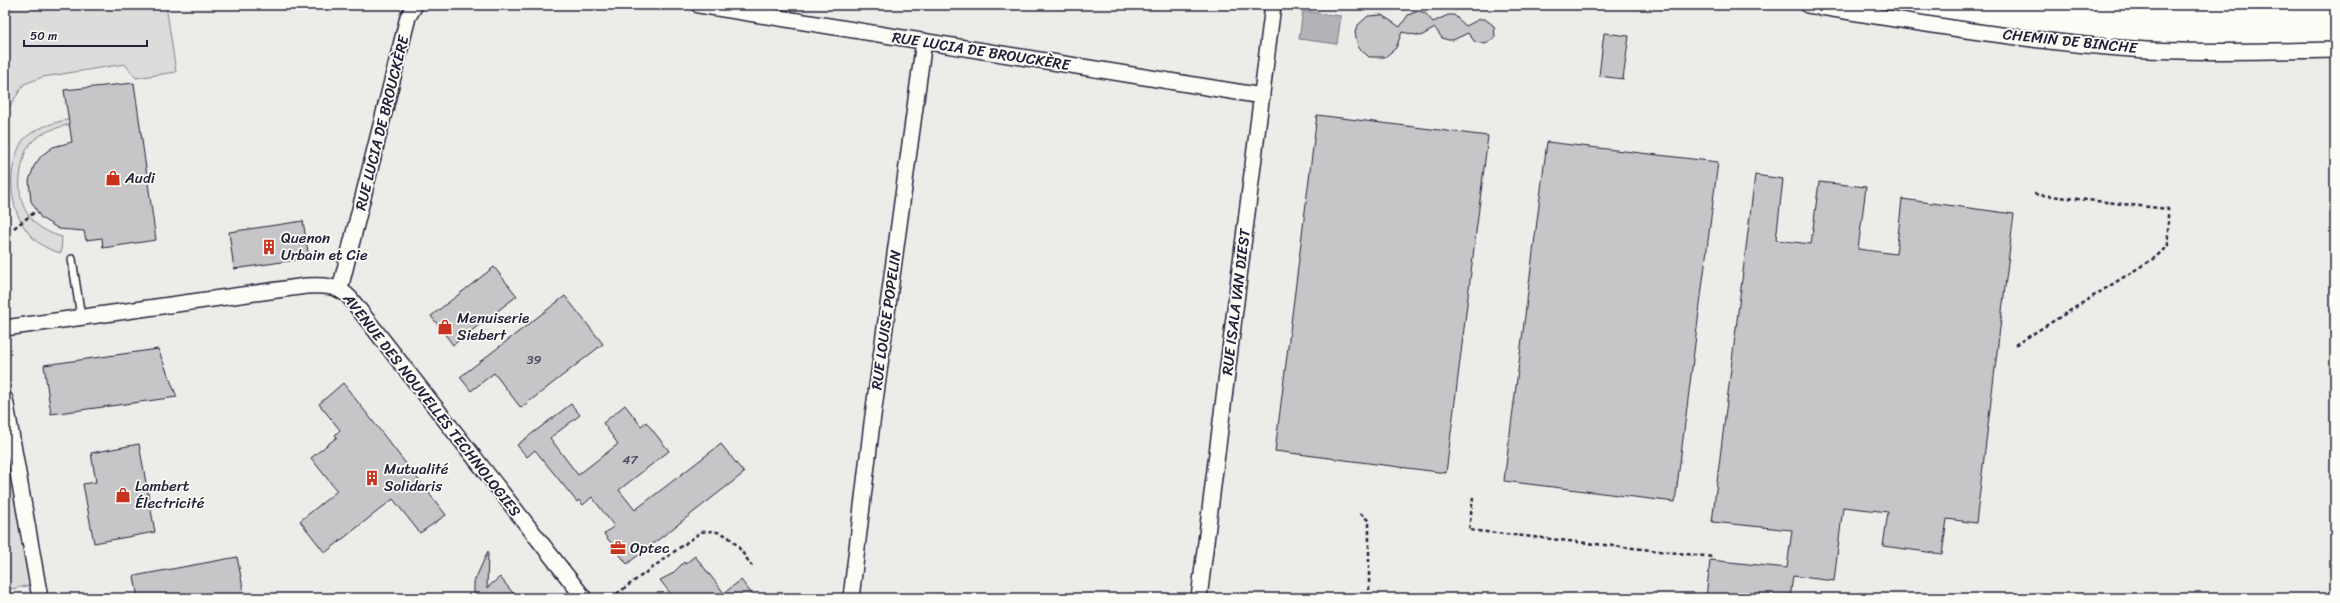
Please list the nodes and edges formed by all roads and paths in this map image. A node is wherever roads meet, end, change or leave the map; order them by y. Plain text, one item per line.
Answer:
1 (415, 5) edge
2 (699, 5) edge
3 (1273, 5) edge
4 (1808, 5) edge
5 (924, 42) junction
6 (2335, 50) edge
7 (1262, 96) junction
8 (2033, 194) dead end
9 (35, 212) dead end
10 (14, 228) dead end
11 (72, 259) dead end
12 (340, 289) junction
13 (81, 317) junction
14 (5, 328) edge
15 (2015, 344) dead end
16 (5, 399) edge
17 (1473, 497) dead end
18 (1360, 513) dead end
19 (1714, 556) dead end
20 (752, 566) dead end
21 (40, 598) edge
22 (584, 598) edge
23 (611, 598) edge
24 (851, 598) edge
25 (1199, 598) edge
26 (1369, 598) edge

1 - 12 street, RUE LUCIA DE BROUCKÈRE
2 - 5 street, RUE LUCIA DE BROUCKÈRE
3 - 7 street, RUE ISALA VAN DIEST
4 - 6 street, CHEMIN DE BINCHE
5 - 7 street, RUE LUCIA DE BROUCKÈRE
5 - 24 street, RUE LOUISE POPELIN
7 - 25 street, RUE ISALA VAN DIEST
8 - 15 path
9 - 10 path
11 - 13 lane
12 - 13 street, AVENUE DES NOUVELLES TECHNOLOGIES
12 - 22 street, AVENUE DES NOUVELLES TECHNOLOGIES
13 - 14 street, AVENUE DES NOUVELLES TECHNOLOGIES
16 - 21 street
17 - 19 path
18 - 26 path
20 - 23 path

